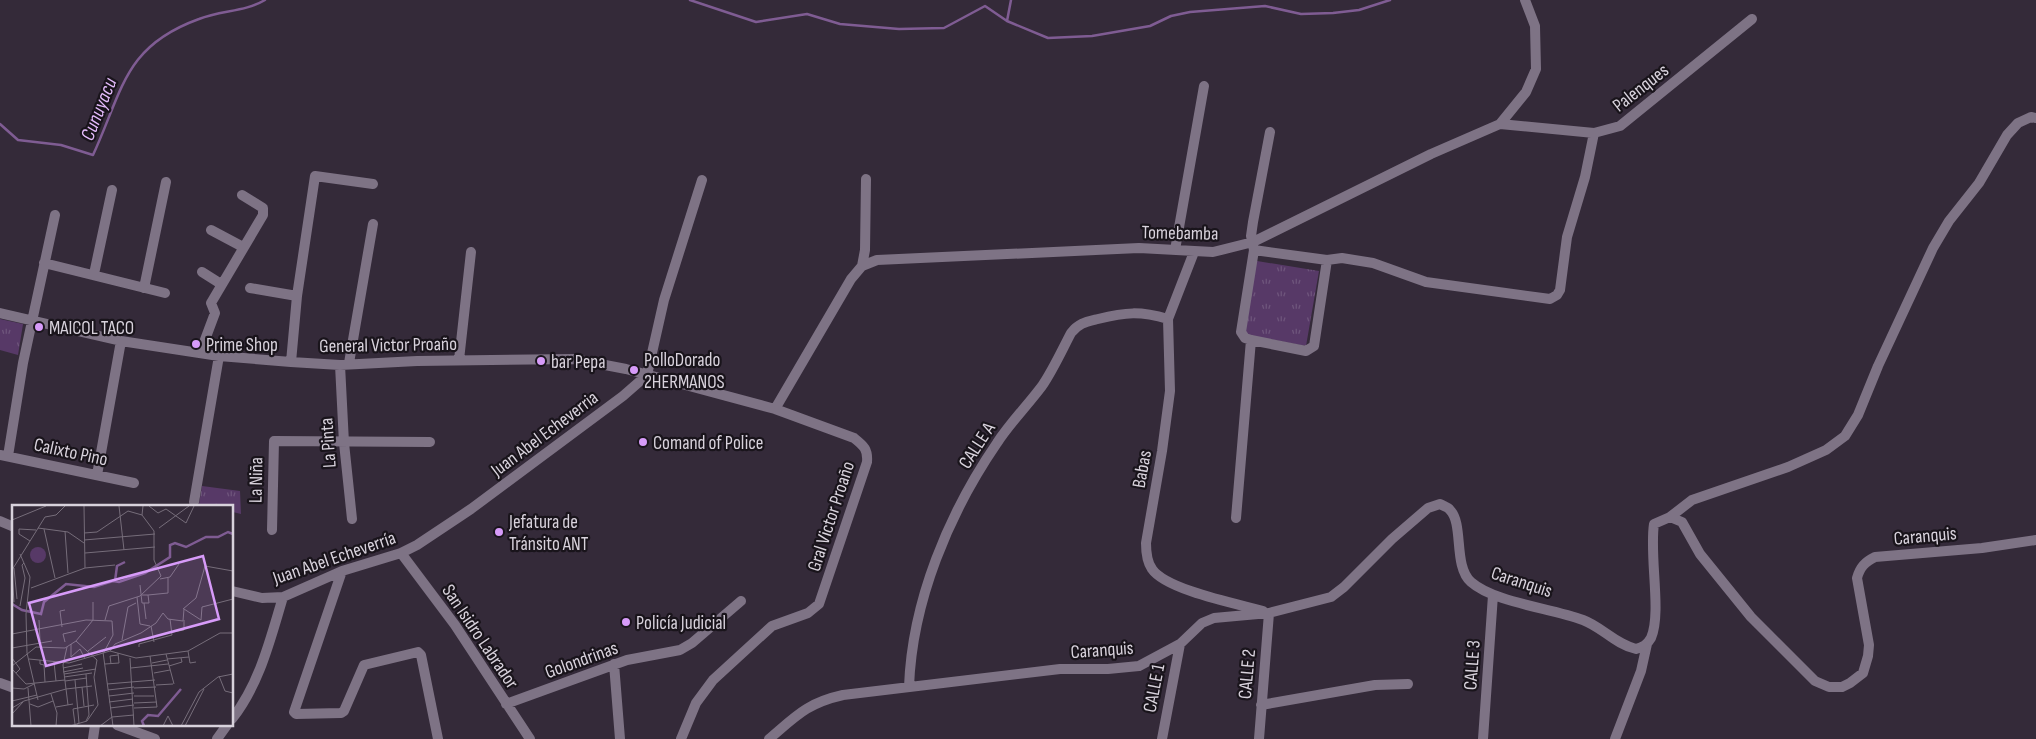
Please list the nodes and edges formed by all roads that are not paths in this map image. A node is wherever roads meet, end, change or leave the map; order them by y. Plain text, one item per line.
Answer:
1 (1525, 0) edge
2 (1752, 19) dead end
3 (1204, 86) dead end
4 (2036, 118) edge
5 (1500, 124) junction
6 (1270, 132) dead end
7 (1594, 133) junction
8 (866, 179) dead end
9 (702, 180) dead end
10 (166, 182) dead end
11 (373, 184) dead end
12 (112, 190) dead end
13 (242, 195) dead end
14 (55, 215) dead end
15 (373, 224) dead end
16 (211, 230) dead end
17 (1254, 246) junction
18 (243, 247) junction
19 (1175, 250) junction
20 (471, 252) dead end
21 (1194, 252) junction
22 (1326, 260) junction
23 (44, 263) junction
24 (862, 266) junction
25 (202, 272) dead end
26 (94, 274) junction
27 (221, 284) junction
28 (144, 288) junction
29 (250, 288) dead end
30 (166, 293) dead end
31 (297, 296) junction
32 (0, 313) edge
33 (1168, 319) junction
34 (34, 321) junction
35 (1251, 340) junction
36 (121, 341) junction
37 (200, 353) junction
38 (219, 356) junction
39 (458, 360) junction
40 (291, 362) junction
41 (345, 364) junction
42 (647, 375) junction
43 (776, 409) junction
44 (344, 442) junction
45 (430, 442) dead end
46 (4, 456) edge
47 (98, 475) junction
48 (134, 483) dead end
49 (194, 502) dead end
50 (1670, 517) junction
51 (1236, 518) dead end
52 (352, 519) dead end
53 (0, 521) edge
54 (12, 526) edge
55 (272, 530) dead end
56 (2036, 540) edge
57 (417, 545) joint
58 (402, 553) junction
59 (342, 571) junction
60 (234, 591) edge
61 (1493, 594) junction
62 (283, 597) junction
63 (741, 601) dead end
64 (1269, 613) junction
65 (1180, 644) junction
66 (1647, 644) junction
67 (614, 664) junction
68 (0, 683) edge
69 (1408, 684) dead end
70 (12, 687) edge
71 (910, 687) junction
72 (506, 704) junction
73 (1261, 705) junction
74 (234, 716) edge
75 (95, 726) edge
76 (120, 726) edge
77 (226, 726) edge
78 (93, 739) edge
79 (154, 739) edge
80 (217, 739) edge
81 (438, 739) edge
82 (530, 739) edge
83 (620, 739) edge
84 (681, 739) edge
85 (769, 739) edge
86 (1162, 739) edge
87 (1258, 739) edge
88 (1483, 739) edge
89 (1615, 739) edge

1 - 5 street, Tomebamba
2 - 7 street, Palenques
3 - 19 street
4 - 50 street
5 - 7 street, Palenques
5 - 17 street, Tomebamba
6 - 17 street
7 - 22 street
8 - 24 street
9 - 42 street
10 - 28 street
11 - 31 street
12 - 26 street
13 - 18 street
14 - 23 street
15 - 41 street, La Pinta
16 - 18 street
17 - 21 street, Tomebamba
17 - 22 street
17 - 35 street
18 - 27 street
19 - 21 street, Tomebamba
19 - 24 street, Tomebamba
20 - 39 street
21 - 33 street, Babas
22 - 35 street
23 - 26 street
23 - 34 street
24 - 43 street
25 - 27 street
26 - 28 street
27 - 37 street
28 - 30 street
29 - 31 street
31 - 40 street
32 - 34 street, General Victor Proaño
33 - 64 street, Babas
33 - 71 street, CALLE A
34 - 36 street, General Victor Proaño
34 - 46 street
35 - 51 street
36 - 37 street, General Victor Proaño
36 - 47 street
37 - 38 street, General Victor Proaño
38 - 40 street, General Victor Proaño
38 - 49 street
39 - 41 street, General Victor Proaño
39 - 42 street, General Victor Proaño
40 - 41 street, General Victor Proaño
41 - 44 street, La Pinta
42 - 43 street, General Victor Proaño
42 - 57 street, Juan Abel Echeverria
43 - 84 street, Gral Victor Proaño
44 - 45 street
44 - 52 street, La Pinta
44 - 55 street, La Niña
46 - 47 street, Calixto Pino
47 - 48 street, Calixto Pino
50 - 56 street, Caranquis
50 - 66 street
53 - 54 street
57 - 58 street, Juan Abel Echeverría
58 - 59 street, Juan Abel Echeverría
58 - 72 street, San Isidro Labrador
59 - 62 street, Juan Abel Echeverría
59 - 81 street
60 - 62 street, Juan Abel Echeverría
61 - 64 street, Caranquis
61 - 66 street, Caranquis
61 - 88 street, CALLE 3
62 - 74 street
63 - 67 street, Golondrinas
64 - 65 street, Caranquis
64 - 73 street, CALLE 2
65 - 71 street, Caranquis
65 - 86 street, CALLE 1
66 - 89 street
67 - 72 street, Golondrinas
67 - 83 street
68 - 70 street
69 - 73 street
71 - 85 street, Caranquis
72 - 82 street, San Isidro Labrador
73 - 87 street, CALLE 2
75 - 78 street
76 - 79 street
77 - 80 street

